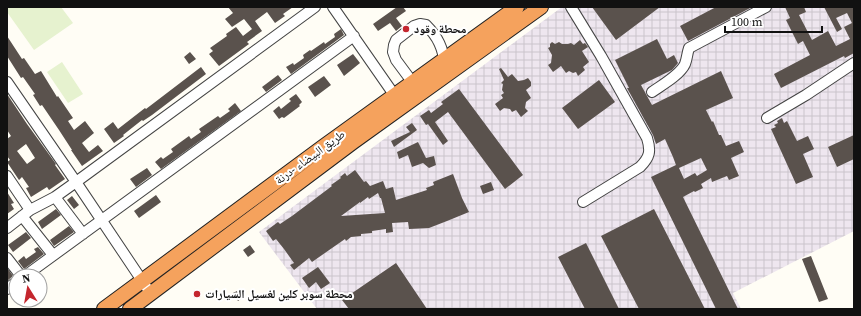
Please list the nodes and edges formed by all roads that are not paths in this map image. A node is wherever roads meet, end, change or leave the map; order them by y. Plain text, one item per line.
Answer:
1 (315, 7) edge
2 (333, 7) edge
3 (517, 7) edge
4 (541, 7) edge
5 (571, 7) edge
6 (766, 7) edge
7 (354, 36) junction
8 (444, 60) junction
9 (854, 63) edge
10 (446, 75) junction
11 (7, 82) edge
12 (417, 88) junction
13 (652, 92) dead end
14 (395, 96) junction
15 (767, 118) dead end
16 (7, 176) edge
17 (76, 182) junction
18 (55, 196) junction
19 (583, 202) dead end
20 (26, 213) junction
21 (102, 220) junction
22 (7, 228) edge
23 (83, 234) junction
24 (53, 255) junction
25 (7, 258) edge
26 (15, 268) edge
27 (35, 268) edge
28 (143, 280) junction
29 (151, 294) junction
30 (104, 309) edge
31 (130, 309) edge

1 - 17 street
2 - 7 street
3 - 8 highway, طريق البيضاء -درنة
4 - 10 highway, طريق البيضاء -درنة
5 - 19 street
6 - 13 street
7 - 14 street
7 - 21 street
8 - 10 street
8 - 12 highway, طريق البيضاء -درنة
8 - 12 street
9 - 15 street
10 - 12 highway, طريق البيضاء -درنة
11 - 17 street
12 - 14 highway, طريق البيضاء -درنة
12 - 29 highway, طريق البيضاء -درنة
14 - 28 highway, طريق البيضاء -درنة
16 - 20 street
17 - 18 street
17 - 21 street
18 - 20 street
18 - 23 street
20 - 22 street
20 - 24 street
21 - 23 street
21 - 28 street
23 - 24 street
24 - 27 street
25 - 26 street
28 - 29 street
28 - 30 highway, طريق البيضاء -درنة
29 - 31 highway, طريق البيضاء -درنة

